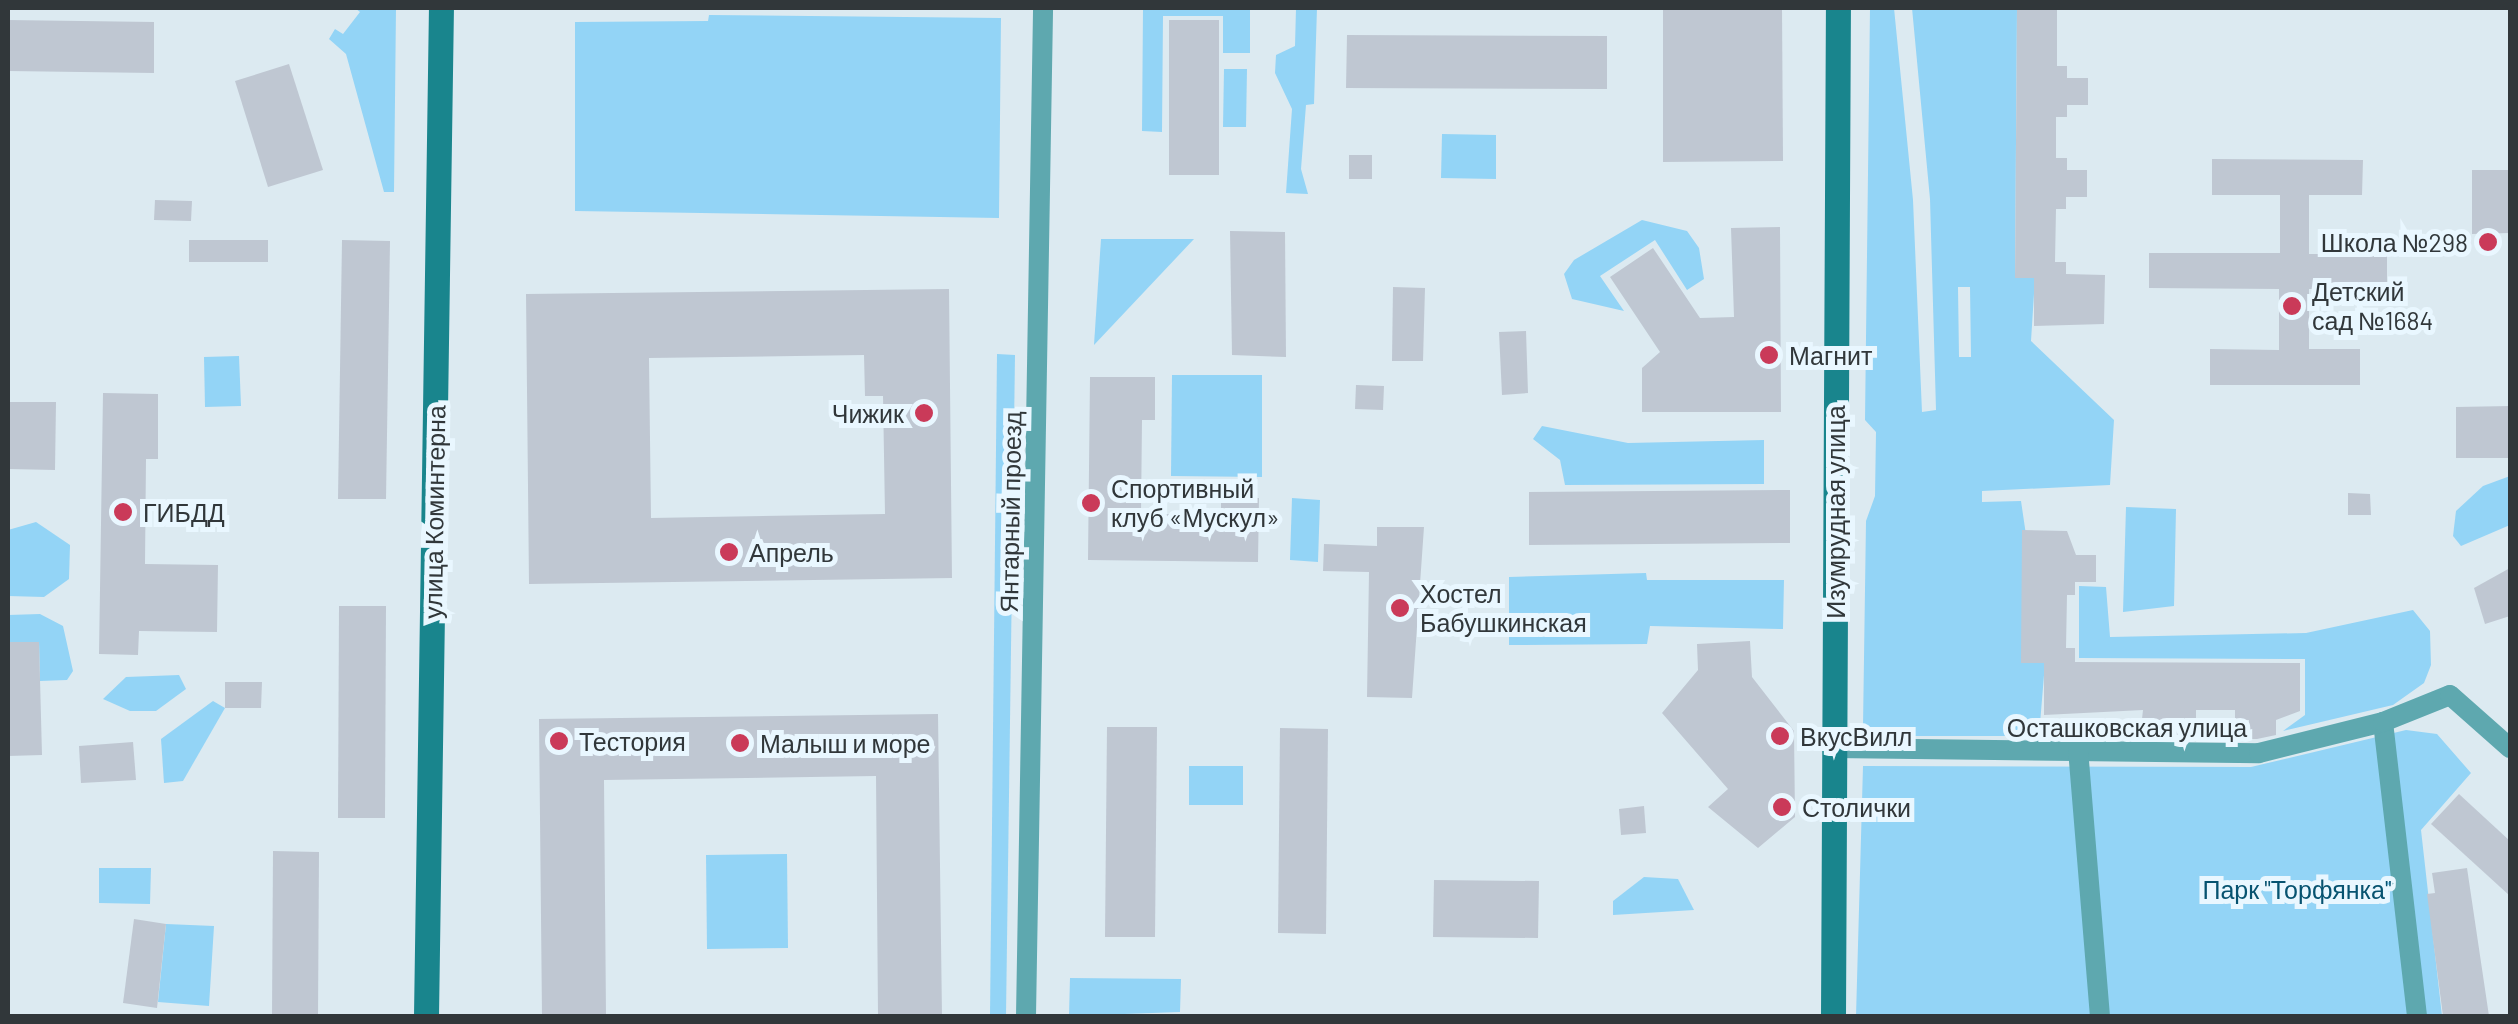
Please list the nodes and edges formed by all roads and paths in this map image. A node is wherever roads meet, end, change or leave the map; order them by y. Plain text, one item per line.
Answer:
1 (441, 8) edge
2 (1043, 8) edge
3 (1838, 8) edge
4 (2383, 722) junction
5 (1834, 748) junction
6 (2510, 748) edge
7 (2078, 749) junction
8 (426, 1016) edge
9 (1026, 1016) edge
10 (1832, 1016) edge
11 (2100, 1016) edge
12 (2417, 1016) edge

1 - 8 street, улица Коминтерна
2 - 9 street, Янтарный проезд
3 - 5 street, Изумрудная улица
4 - 6 street, Осташковская улица
4 - 7 street, Осташковская улица
4 - 12 street
5 - 7 street, Осташковская улица
5 - 10 street, Изумрудная улица
7 - 11 street

